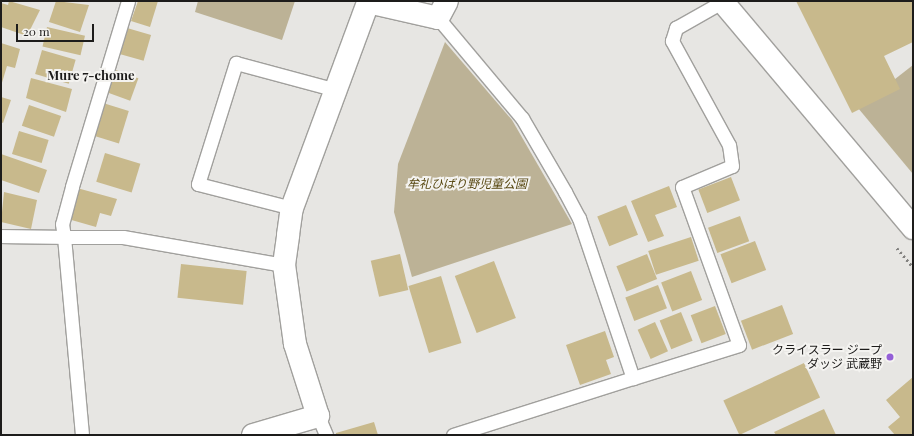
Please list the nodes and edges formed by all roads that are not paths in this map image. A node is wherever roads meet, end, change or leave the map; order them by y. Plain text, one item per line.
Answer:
1 (128, 1) edge
2 (723, 1) edge
3 (366, 2) edge
4 (443, 10) edge
5 (336, 90) junction
6 (292, 208) junction
7 (913, 228) edge
8 (1, 236) edge
9 (64, 237) junction
10 (284, 265) junction
11 (633, 378) junction
12 (322, 426) edge
13 (82, 435) edge
14 (253, 435) edge
15 (454, 435) edge

1 - 9 lane
2 - 7 street
2 - 11 lane
3 - 4 street
3 - 5 street
4 - 11 lane
5 - 6 street
5 - 6 lane
6 - 10 street
8 - 9 lane
9 - 10 lane
9 - 13 lane
10 - 12 street
11 - 15 lane
12 - 14 street

